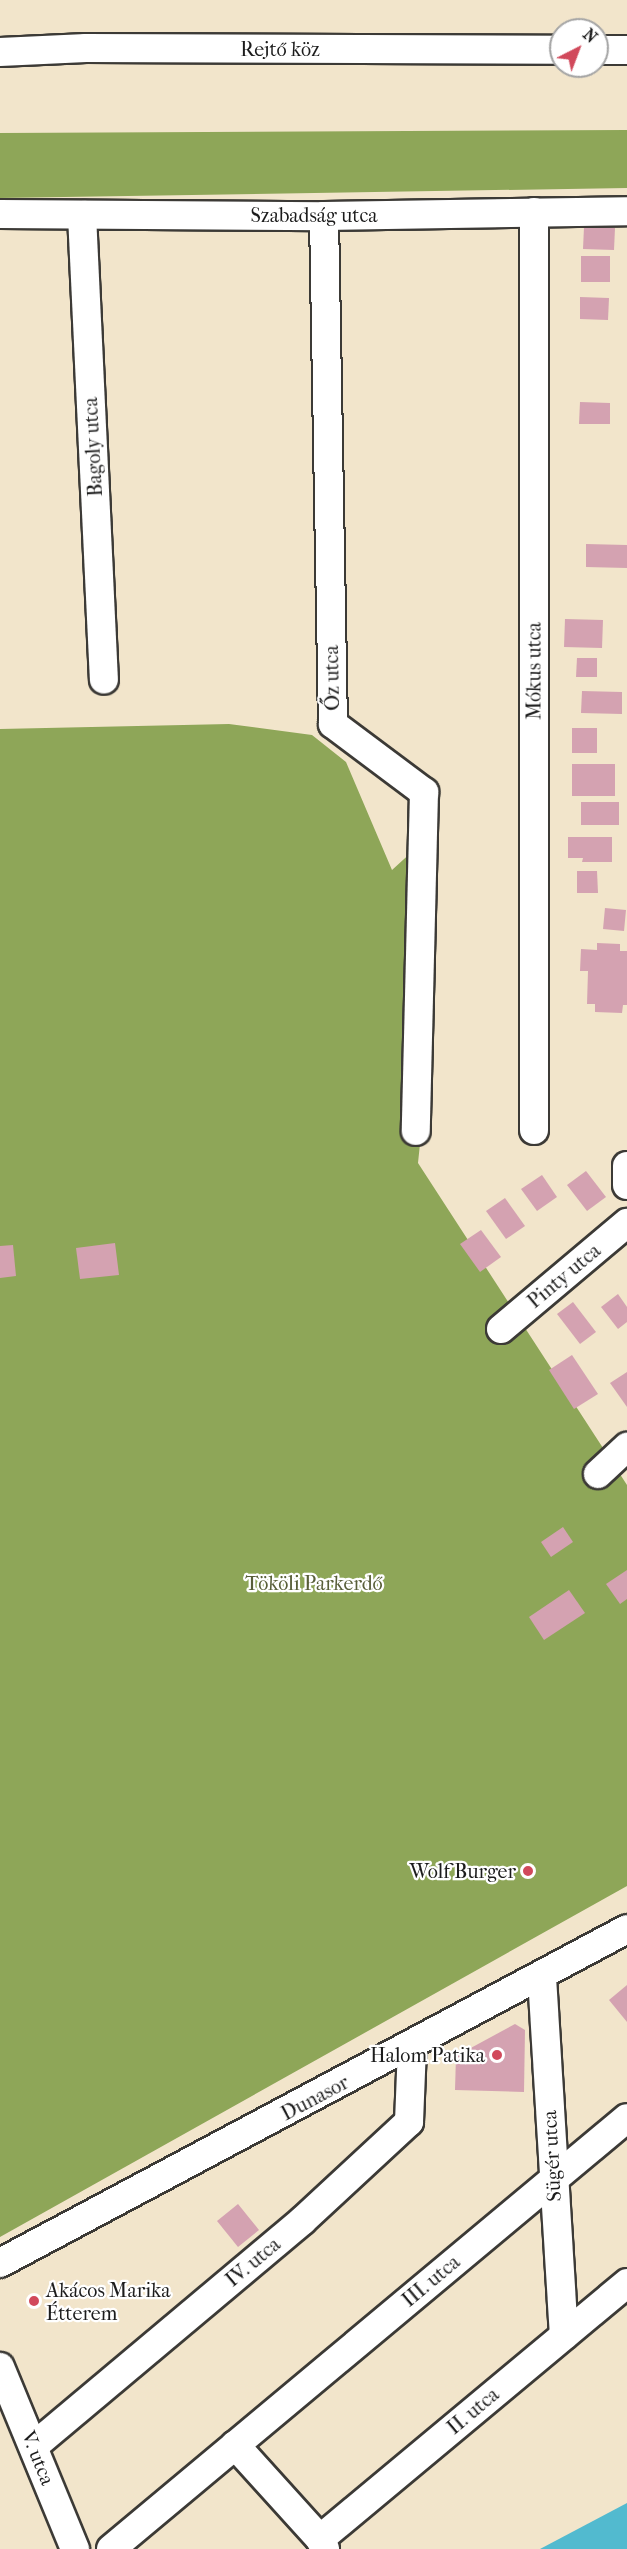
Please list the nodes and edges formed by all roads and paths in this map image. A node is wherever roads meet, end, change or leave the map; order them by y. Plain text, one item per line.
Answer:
1 (549, 50) edge
2 (609, 50) edge
3 (627, 50) edge
4 (0, 52) edge
5 (627, 211) edge
6 (534, 212) junction
7 (0, 214) edge
8 (82, 214) junction
9 (324, 216) junction
10 (104, 679) dead end
11 (534, 1130) dead end
12 (416, 1131) dead end
13 (627, 1166) edge
14 (627, 1185) edge
15 (627, 1223) edge
16 (501, 1329) dead end
17 (627, 1447) edge
18 (597, 1474) dead end
19 (627, 1929) edge
20 (542, 1977) junction
21 (412, 2047) junction
22 (627, 2118) edge
23 (553, 2180) junction
24 (0, 2263) edge
25 (627, 2283) edge
26 (564, 2336) junction
27 (0, 2367) edge
28 (235, 2445) junction
29 (34, 2446) junction
30 (322, 2544) edge
31 (75, 2549) edge
32 (111, 2549) edge

1 - 4 street, Rejtő köz
2 - 3 street
5 - 6 street, Szabadság utca
6 - 9 street, Szabadság utca
6 - 11 street, Mókus utca
7 - 8 street, Szabadság utca
8 - 9 street, Szabadság utca
8 - 10 street, Bagoly utca
9 - 12 street, Őz utca
13 - 14 street
15 - 16 street, Pinty utca
17 - 18 street
19 - 20 street, Dunasor
20 - 21 street, Dunasor
20 - 23 street, Sügér utca
21 - 24 street, Dunasor
21 - 29 street, IV. utca
22 - 23 street, III. utca
23 - 26 street, Sügér utca
23 - 28 street, III. utca
25 - 26 street, II. utca
26 - 30 street, II. utca
27 - 29 street, V. utca
28 - 30 street
28 - 32 street, III. utca
29 - 31 street, V. utca

